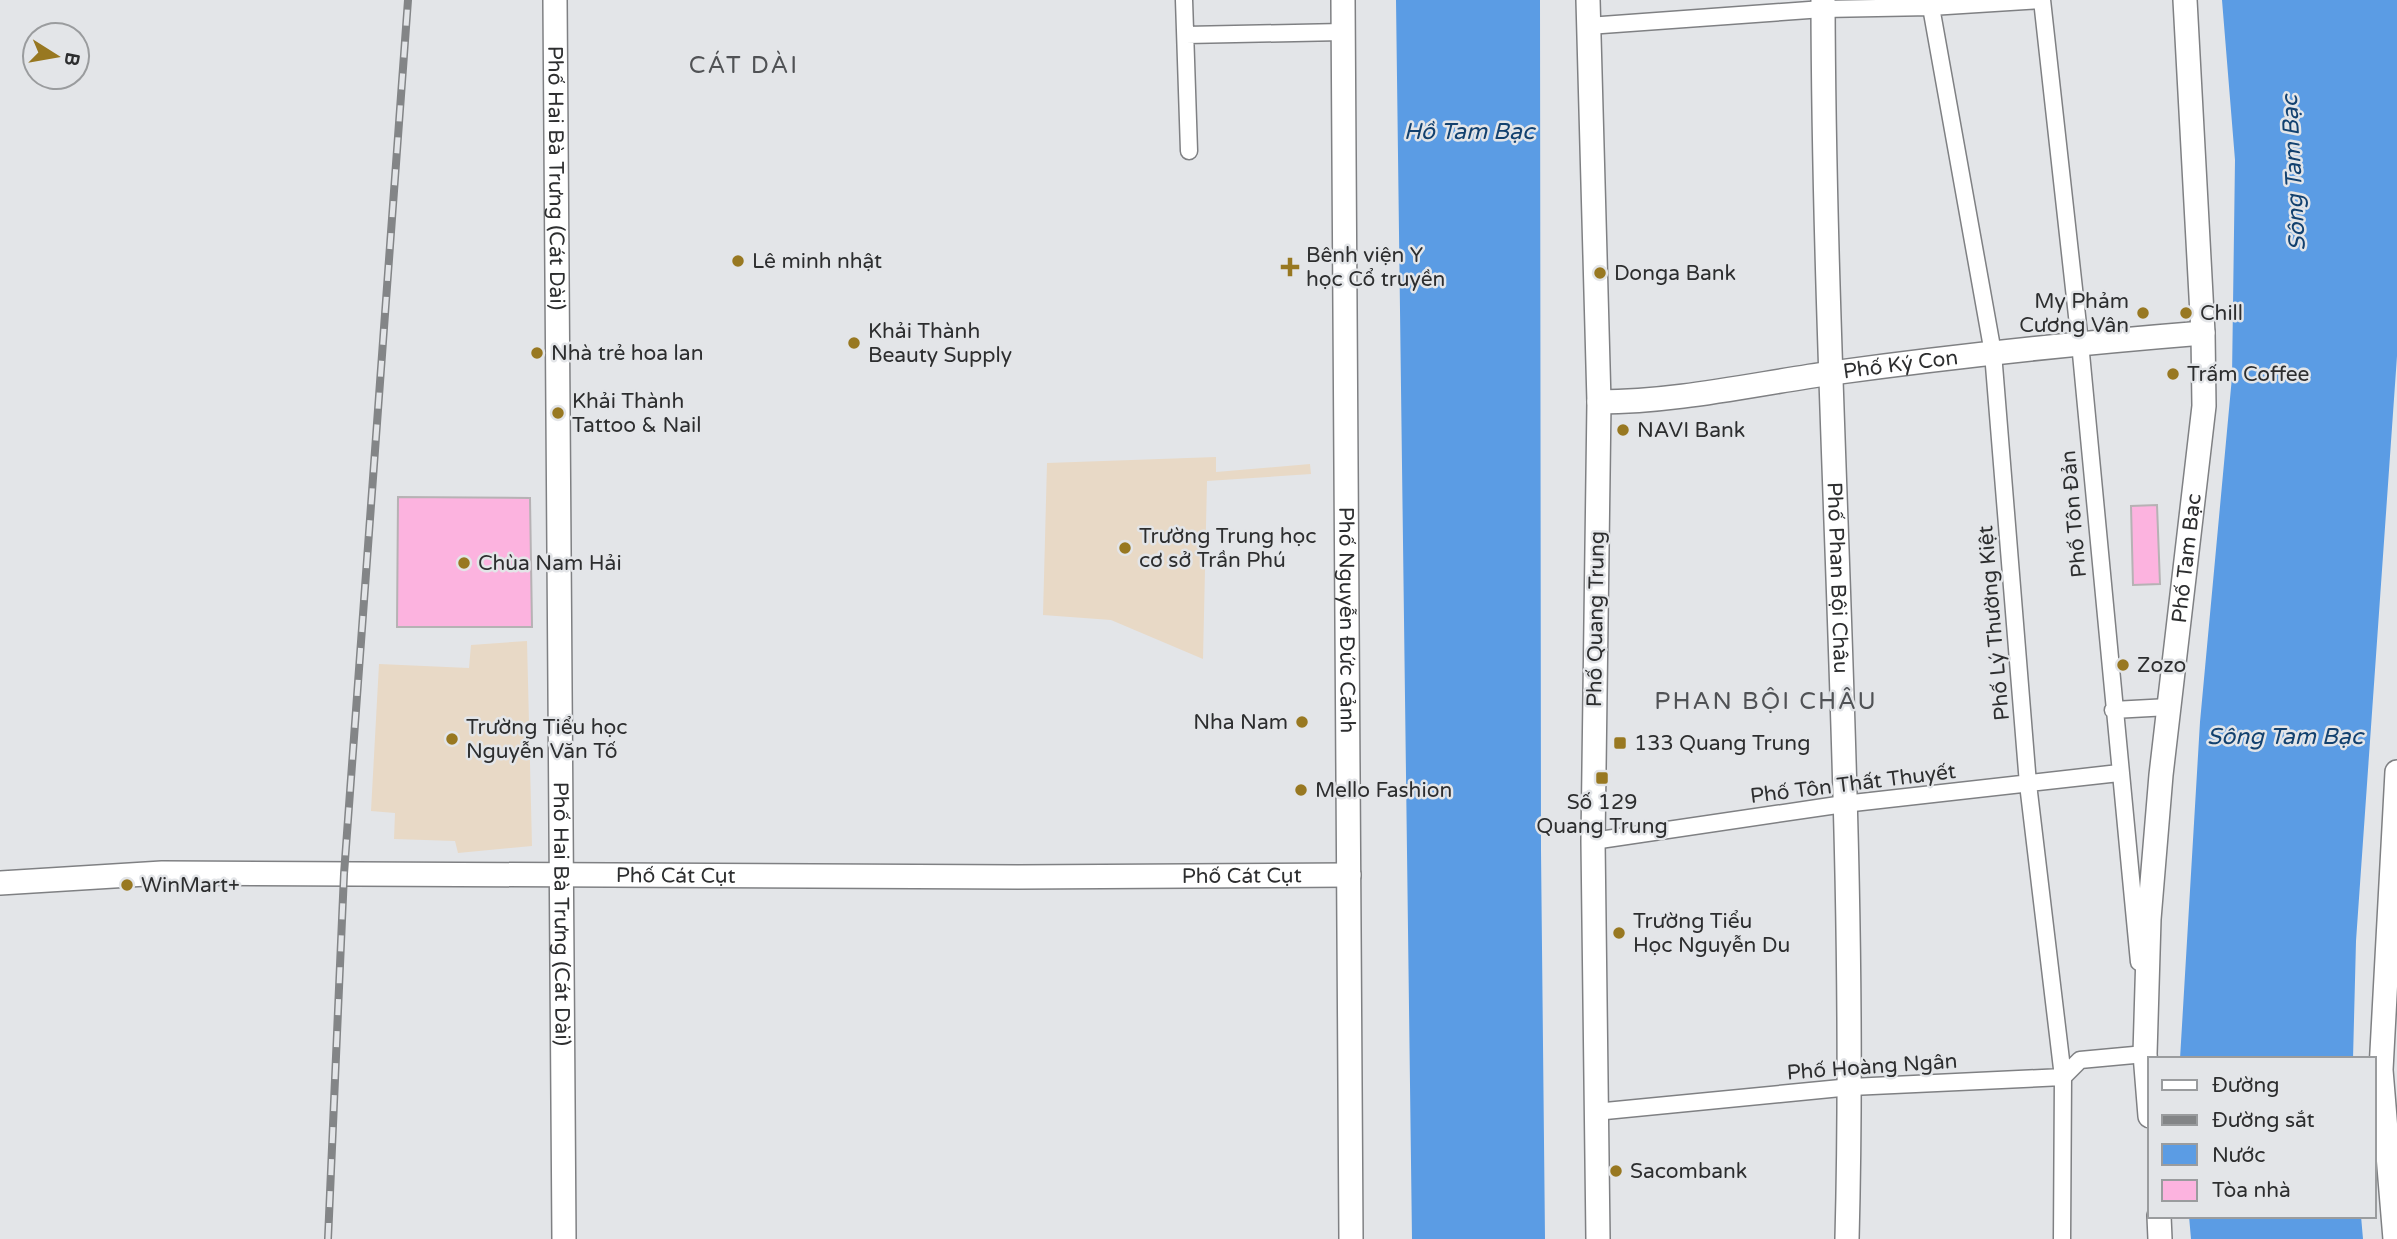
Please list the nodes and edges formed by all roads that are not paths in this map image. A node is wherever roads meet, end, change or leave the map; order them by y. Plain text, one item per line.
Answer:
1 (555, 0) edge
2 (1184, 0) edge
3 (1343, 0) edge
4 (1588, 0) edge
5 (2041, 0) edge
6 (2185, 0) edge
7 (1824, 4) edge
8 (1931, 7) junction
9 (1588, 26) junction
10 (1343, 32) junction
11 (1186, 35) junction
12 (1189, 151) dead end
13 (2203, 333) junction
14 (2080, 343) junction
15 (1993, 353) junction
16 (1830, 373) junction
17 (1599, 402) junction
18 (2169, 707) junction
19 (2113, 710) junction
20 (2397, 772) edge
21 (2119, 773) junction
22 (2028, 784) junction
23 (1844, 804) junction
24 (1593, 841) junction
25 (562, 873) junction
26 (1349, 875) junction
27 (0, 883) edge
28 (2146, 1024) junction
29 (2145, 1054) junction
30 (2063, 1077) junction
31 (1851, 1087) junction
32 (2148, 1091) edge
33 (1595, 1112) junction
34 (2159, 1218) edge
35 (564, 1239) edge
36 (1351, 1239) edge
37 (1598, 1239) edge
38 (1847, 1239) edge
39 (2062, 1239) edge
40 (2160, 1239) edge
41 (2395, 1239) edge

1 - 25 street, Phố Hai Bà Trưng (Cát Dài)
2 - 11 street
3 - 10 street, Phố Nguyễn Đức Cảnh
4 - 9 street, Phố Quang Trung
5 - 8 street
5 - 14 street, Phố Tôn Đản
6 - 13 street, Phố Tam Bạc
7 - 8 street
7 - 9 street
7 - 16 street, Phố Phan Bội Châu
8 - 15 street, Phố Lý Thường Kiệt
9 - 17 street, Phố Quang Trung
10 - 11 street
10 - 26 street, Phố Nguyễn Đức Cảnh
11 - 12 street
13 - 14 street, Phố Ký Con
13 - 18 street, Phố Tam Bạc
14 - 15 street, Phố Ký Con
14 - 19 street, Phố Tôn Đản
15 - 16 street, Phố Ký Con
15 - 22 street, Phố Lý Thường Kiệt
16 - 17 street, Phố Ký Con
16 - 23 street, Phố Phan Bội Châu
17 - 24 street, Phố Quang Trung
18 - 19 street
18 - 28 street, Phố Tam Bạc
19 - 21 street, Phố Tôn Đản
20 - 41 street
21 - 22 street, Phố Tôn Thất Thuyết
21 - 28 street, Phố Tôn Đản
22 - 23 street, Phố Tôn Thất Thuyết
22 - 30 street, Phố Lý Thường Kiệt
23 - 24 street, Phố Tôn Thất Thuyết
23 - 31 street, Phố Phan Bội Châu
24 - 33 street, Phố Quang Trung
25 - 26 street, Phố Cát Cụt
25 - 27 street, Phố Cát Cụt
25 - 35 street, Phố Hai Bà Trưng (Cát Dài)
26 - 36 street, Phố Nguyễn Đức Cảnh
28 - 29 street, Phố Tam Bạc
29 - 30 street
29 - 32 street, Phố Tam Bạc
30 - 31 street, Phố Hoàng Ngân
30 - 39 street, Phố Lý Thường Kiệt
31 - 33 street, Phố Hoàng Ngân
31 - 38 street, Phố Phan Bội Châu
33 - 37 street, Phố Quang Trung
34 - 40 street

